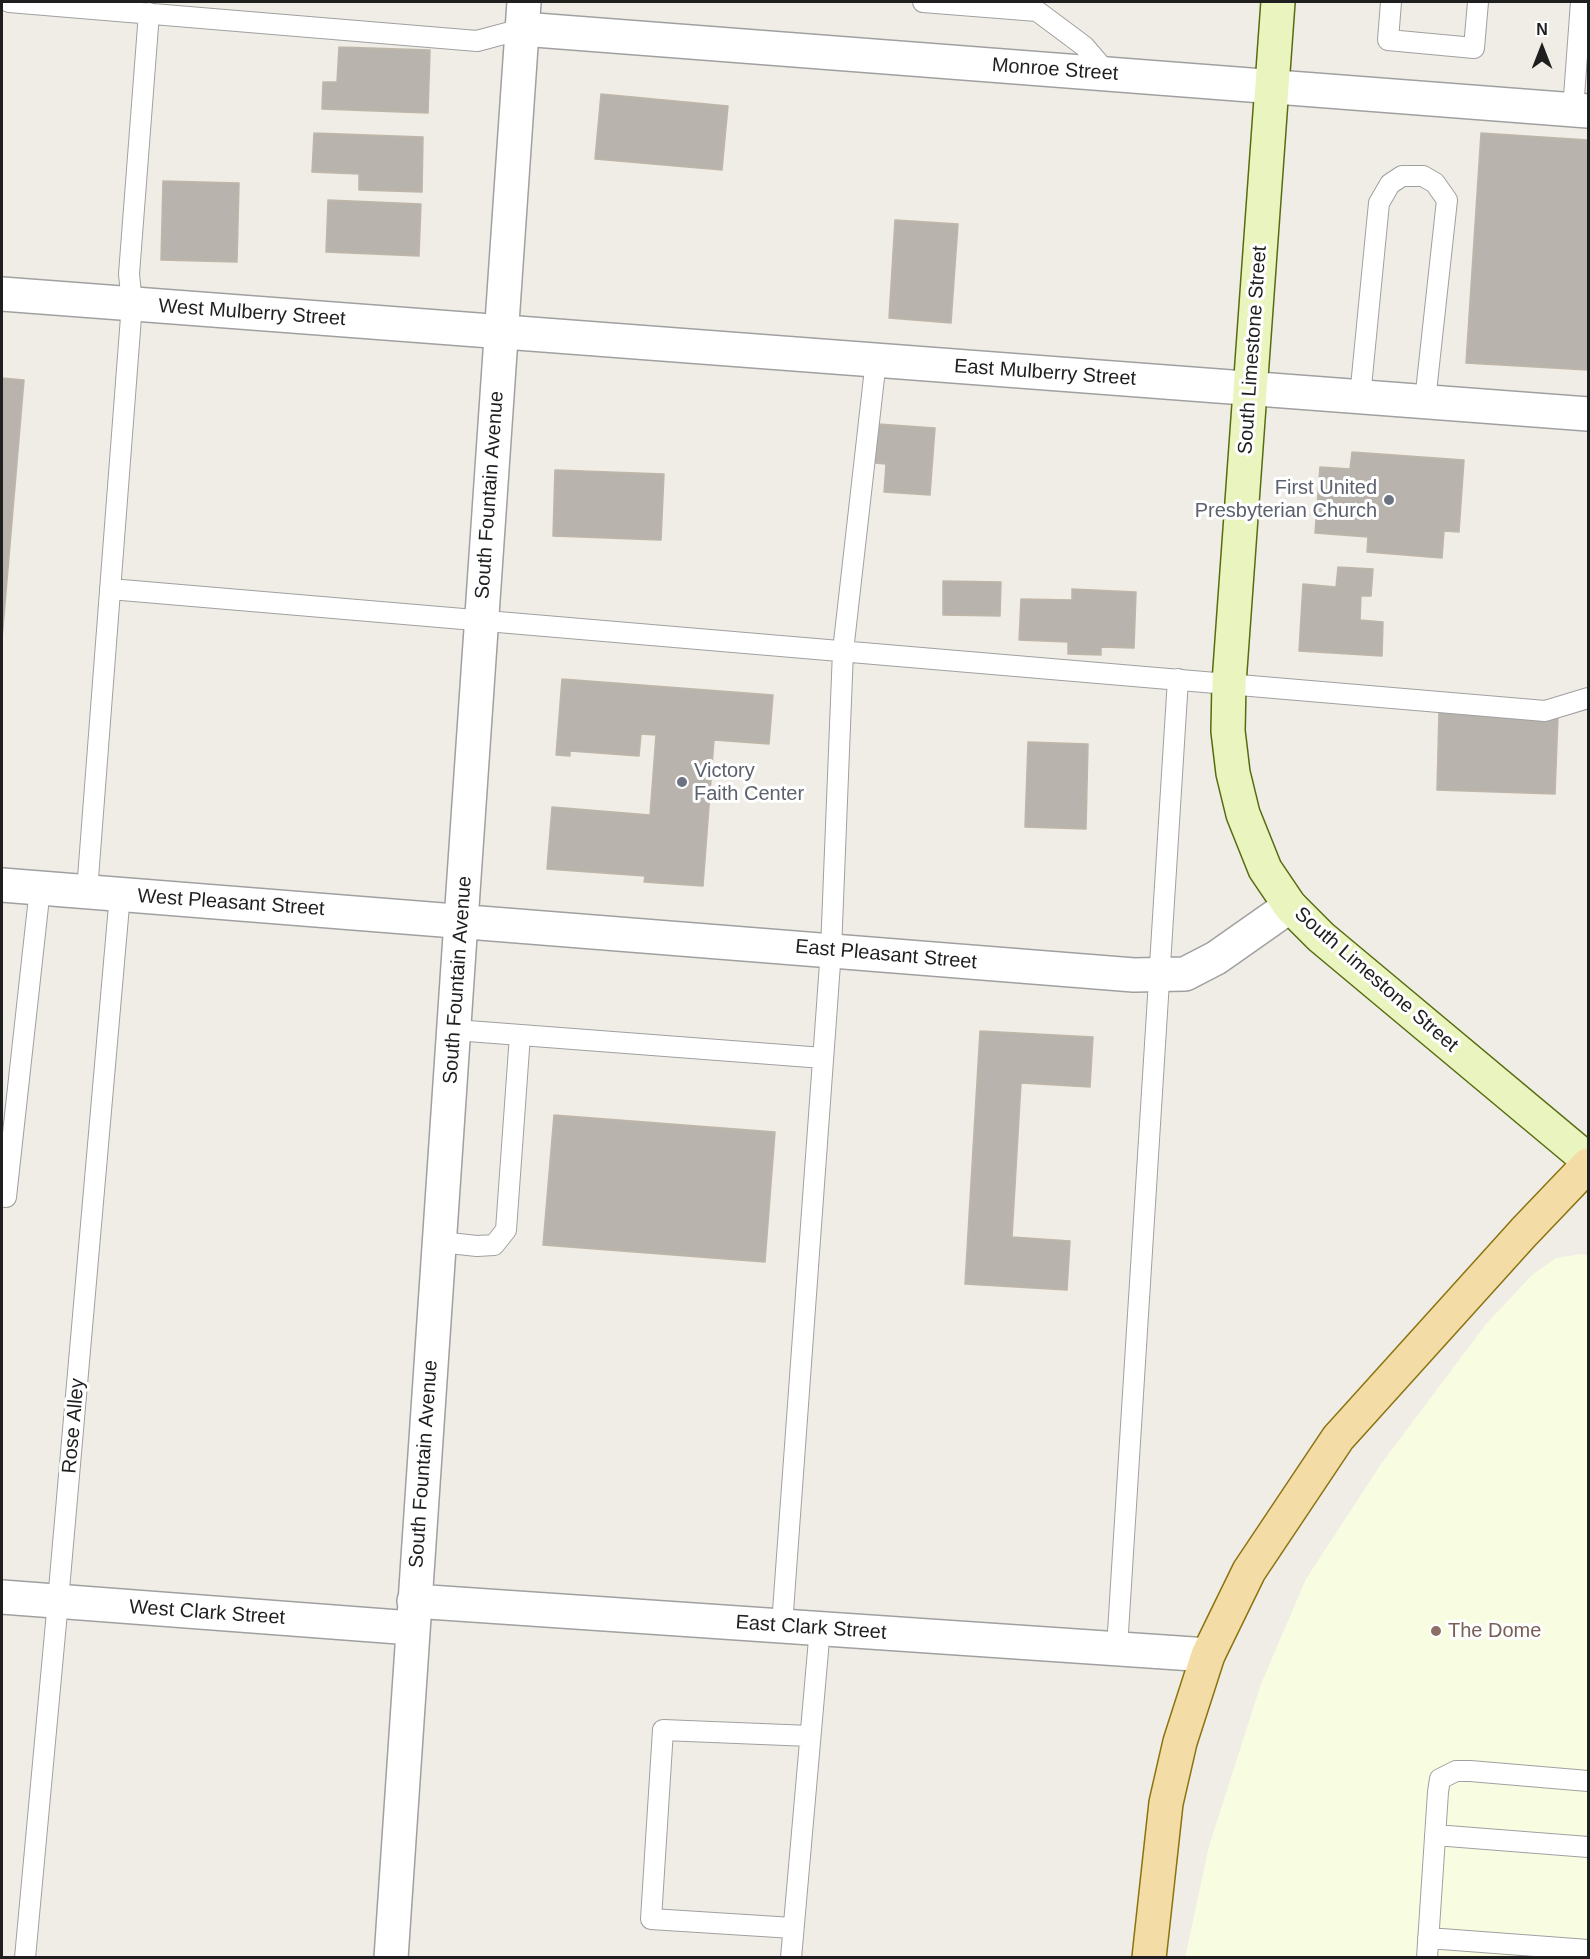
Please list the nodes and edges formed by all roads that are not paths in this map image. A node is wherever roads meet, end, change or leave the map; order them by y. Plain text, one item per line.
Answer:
1 (9, 2) edge
2 (922, 2) edge
3 (1278, 2) edge
4 (1391, 2) edge
5 (1478, 2) edge
6 (1581, 2) edge
7 (149, 13) junction
8 (523, 15) edge
9 (1108, 74) junction
10 (1271, 86) junction
11 (1581, 110) edge
12 (2, 294) edge
13 (132, 304) junction
14 (502, 332) junction
15 (876, 360) junction
16 (1250, 388) junction
17 (1360, 397) junction
18 (1425, 401) junction
19 (1588, 414) edge
20 (110, 589) junction
21 (482, 620) junction
22 (843, 651) junction
23 (1178, 679) junction
24 (1229, 683) junction
25 (1588, 698) edge
26 (2, 885) edge
27 (40, 888) junction
28 (87, 891) junction
29 (120, 894) junction
30 (1290, 906) junction
31 (461, 921) junction
32 (831, 950) junction
33 (1160, 974) junction
34 (455, 1030) junction
35 (520, 1035) junction
36 (823, 1058) junction
37 (1588, 1160) edge
38 (1588, 1165) edge
39 (2, 1196) edge
40 (440, 1242) junction
41 (2, 1597) edge
42 (58, 1601) junction
43 (413, 1614) junction
44 (782, 1625) junction
45 (819, 1628) junction
46 (1117, 1648) junction
47 (1208, 1655) junction
48 (810, 1736) junction
49 (1588, 1780) edge
50 (1435, 1835) junction
51 (1588, 1847) edge
52 (793, 1928) junction
53 (1428, 1938) junction
54 (1588, 1950) edge
55 (1556, 1952) edge
56 (25, 1958) edge
57 (391, 1958) edge
58 (790, 1958) edge
59 (1149, 1958) edge
60 (1427, 1958) edge

1 - 7 lane
2 - 9 lane
3 - 10 main road, South Limestone Street
4 - 5 lane
6 - 11 lane
7 - 8 lane
7 - 13 lane
8 - 9 street, Monroe Street
8 - 14 street, South Fountain Avenue
9 - 10 street, Monroe Street
10 - 11 street, Monroe Street
10 - 16 main road, South Limestone Street
12 - 13 street, West Mulberry Street
13 - 14 street, West Mulberry Street
13 - 20 lane
14 - 15 street, East Mulberry Street
14 - 21 street, South Fountain Avenue
15 - 16 street, East Mulberry Street
15 - 22 lane
16 - 17 street, East Mulberry Street
16 - 24 main road, South Limestone Street
17 - 18 street, East Mulberry Street
17 - 18 lane
18 - 19 street, East Mulberry Street
20 - 21 lane
20 - 28 lane
21 - 22 lane
21 - 31 street, South Fountain Avenue
22 - 23 lane
22 - 32 lane
23 - 24 lane
23 - 33 lane
24 - 25 lane
24 - 30 main road, South Limestone Street
26 - 27 street, West Pleasant Street
27 - 28 street, West Pleasant Street
27 - 39 lane
28 - 29 street, West Pleasant Street
29 - 31 street, West Pleasant Street
29 - 42 lane, Rose Alley
30 - 33 street, East Pleasant Street
30 - 37 main road, South Limestone Street
31 - 32 street, East Pleasant Street
31 - 34 street, South Fountain Avenue
32 - 33 street, East Pleasant Street
32 - 36 lane
33 - 46 lane
34 - 35 lane
34 - 40 street, South Fountain Avenue
35 - 36 lane
35 - 40 lane
36 - 44 lane
38 - 47 main road
40 - 43 street, South Fountain Avenue
41 - 42 street, West Clark Street
42 - 43 street, West Clark Street
42 - 56 lane, Rose Alley
43 - 44 street, East Clark Street
43 - 57 street, South Fountain Avenue
44 - 45 street, East Clark Street
45 - 46 street, East Clark Street
45 - 48 lane
46 - 47 street, East Clark Street
47 - 59 main road
48 - 52 lane
48 - 52 lane
49 - 50 lane
50 - 51 lane
50 - 53 lane
52 - 58 lane
53 - 55 lane
53 - 60 lane
54 - 55 lane

